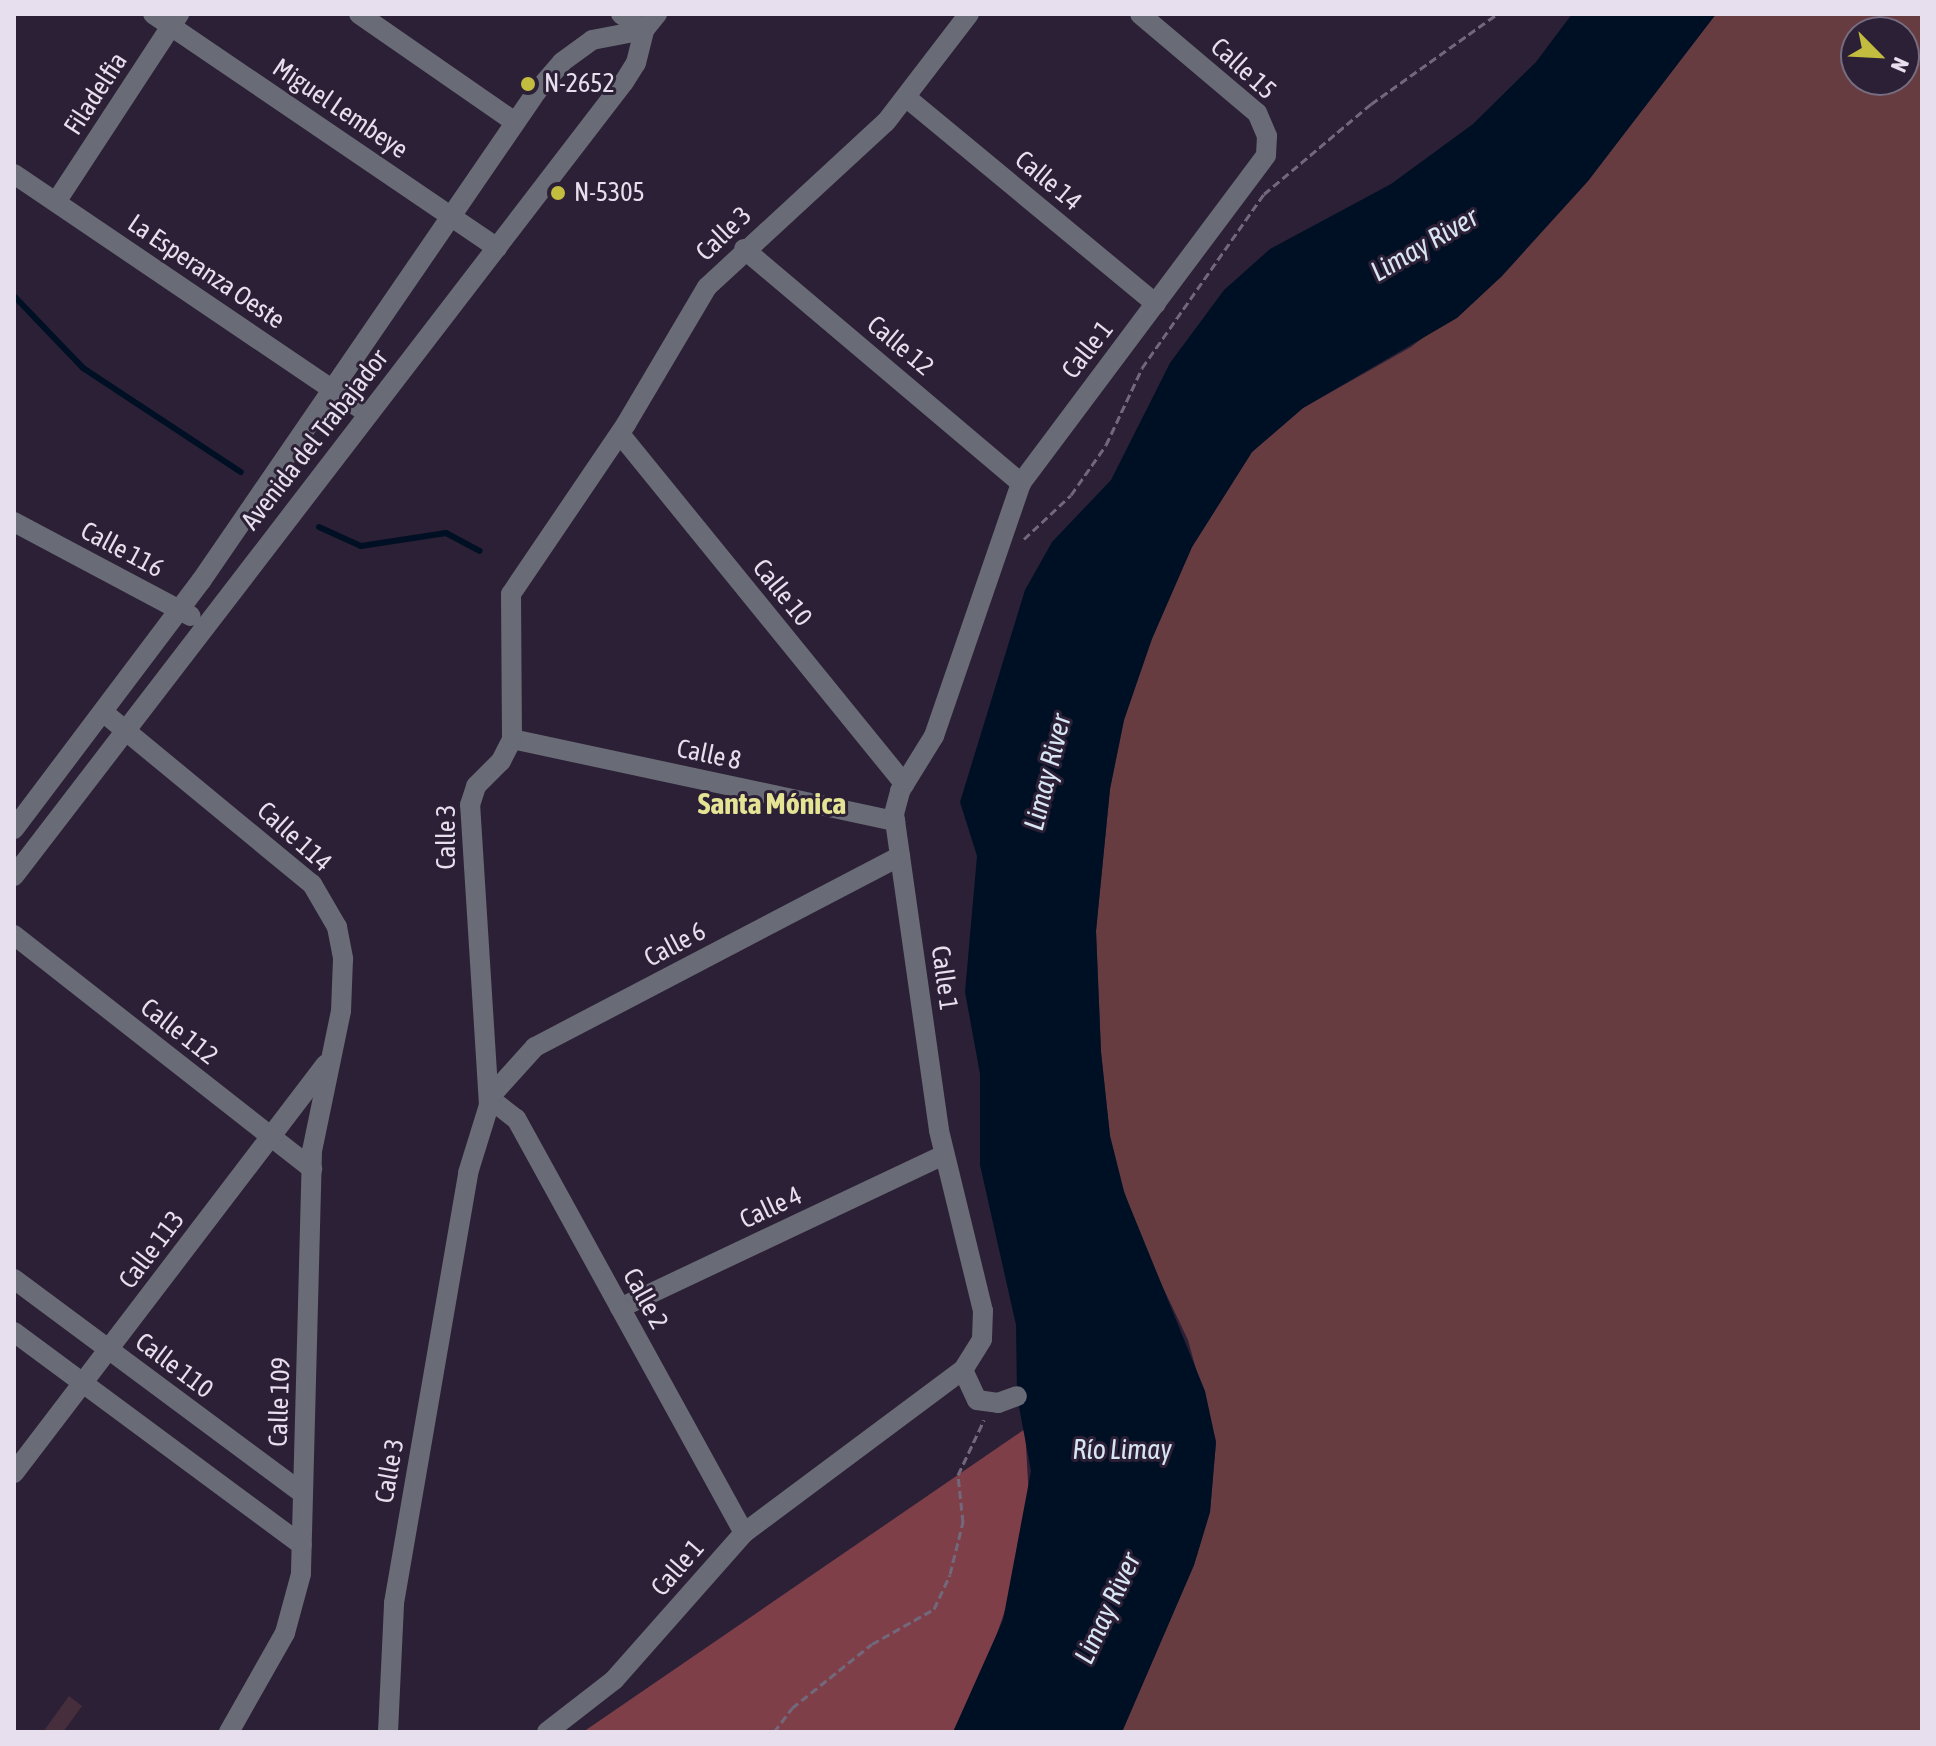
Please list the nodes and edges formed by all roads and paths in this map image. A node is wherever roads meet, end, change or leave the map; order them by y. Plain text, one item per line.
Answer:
1 (153, 14) edge
2 (359, 14) edge
3 (621, 14) edge
4 (969, 14) edge
5 (1140, 14) edge
6 (1497, 14) edge
7 (175, 20) edge
8 (651, 22) edge
9 (907, 98) junction
10 (515, 122) junction
11 (1267, 136) joint
12 (14, 174) edge
13 (56, 202) junction
14 (451, 216) junction
15 (497, 248) junction
16 (744, 249) junction
17 (1156, 304) junction
18 (333, 389) junction
19 (368, 414) junction
20 (620, 434) junction
21 (1021, 483) junction
22 (14, 522) edge
23 (1021, 542) dead end
24 (180, 610) junction
25 (206, 624) junction
26 (103, 712) junction
27 (124, 730) junction
28 (512, 739) junction
29 (904, 784) junction
30 (21, 804) edge
31 (895, 821) junction
32 (14, 829) edge
33 (900, 856) junction
34 (14, 876) edge
35 (14, 935) edge
36 (331, 1058) junction
37 (489, 1098) junction
38 (271, 1137) junction
39 (944, 1155) junction
40 (312, 1169) junction
41 (14, 1279) edge
42 (620, 1308) junction
43 (14, 1332) edge
44 (109, 1349) junction
45 (963, 1370) junction
46 (83, 1383) junction
47 (1017, 1396) dead end
48 (991, 1404) junction
49 (14, 1473) edge
50 (303, 1494) junction
51 (744, 1533) junction
52 (302, 1545) junction
53 (229, 1732) edge
54 (388, 1732) edge
55 (547, 1732) edge
56 (774, 1732) edge

1 - 7 street, Miguel Lembeye
2 - 10 street
3 - 8 street
4 - 9 street, Calle 3
5 - 11 street, Calle 15
6 - 23 path
7 - 13 street, Filadelfia
7 - 14 street, Miguel Lembeye
8 - 10 street, Avenida del Trabajador
8 - 15 street, Avenida del Trabajador
9 - 16 street, Calle 3
9 - 17 street, Calle 14
10 - 14 street, Avenida del Trabajador
11 - 17 street, Calle 1
12 - 13 street, La Esperanza Oeste
13 - 18 street, La Esperanza Oeste
14 - 15 street, Miguel Lembeye
14 - 18 street, Avenida del Trabajador
15 - 19 street, Avenida del Trabajador
16 - 20 street, Calle 3
16 - 21 street, Calle 12
17 - 21 street, Calle 1
18 - 19 street, La Esperanza Oeste
18 - 24 street, Avenida del Trabajador
19 - 25 street, Avenida del Trabajador
20 - 28 street, Calle 3
20 - 29 street, Calle 10
21 - 29 street, Calle 1
22 - 24 street, Calle 116
24 - 25 street, Calle 116
24 - 26 street, Avenida del Trabajador
25 - 27 street, Avenida del Trabajador
26 - 27 street, Calle 114
26 - 30 street, Avenida del Trabajador
27 - 34 street, Avenida del Trabajador
27 - 36 street, Calle 114
28 - 31 street, Calle 8
28 - 37 street, Calle 3
29 - 31 street, Calle 1
30 - 32 street, Avenida del Trabajador
31 - 33 street, Calle 1
33 - 37 street, Calle 6
33 - 39 street, Calle 1
35 - 38 street, Calle 112
36 - 38 street, Calle 113
36 - 40 street, Calle 109
37 - 42 street, Calle 2
37 - 54 street, Calle 3
38 - 40 street, Calle 112
38 - 44 street, Calle 113
39 - 42 street, Calle 4
39 - 45 street, Calle 1
40 - 50 street, Calle 109
41 - 44 street, Calle 110
42 - 51 street, Calle 2
43 - 46 street
44 - 46 street, Calle 113
44 - 50 street, Calle 110
45 - 48 street
45 - 51 street, Calle 1
46 - 49 street, Calle 113
46 - 52 street
47 - 48 street
48 - 56 path
50 - 52 street, Calle 109
51 - 55 street, Calle 1
52 - 53 street, Calle 109

